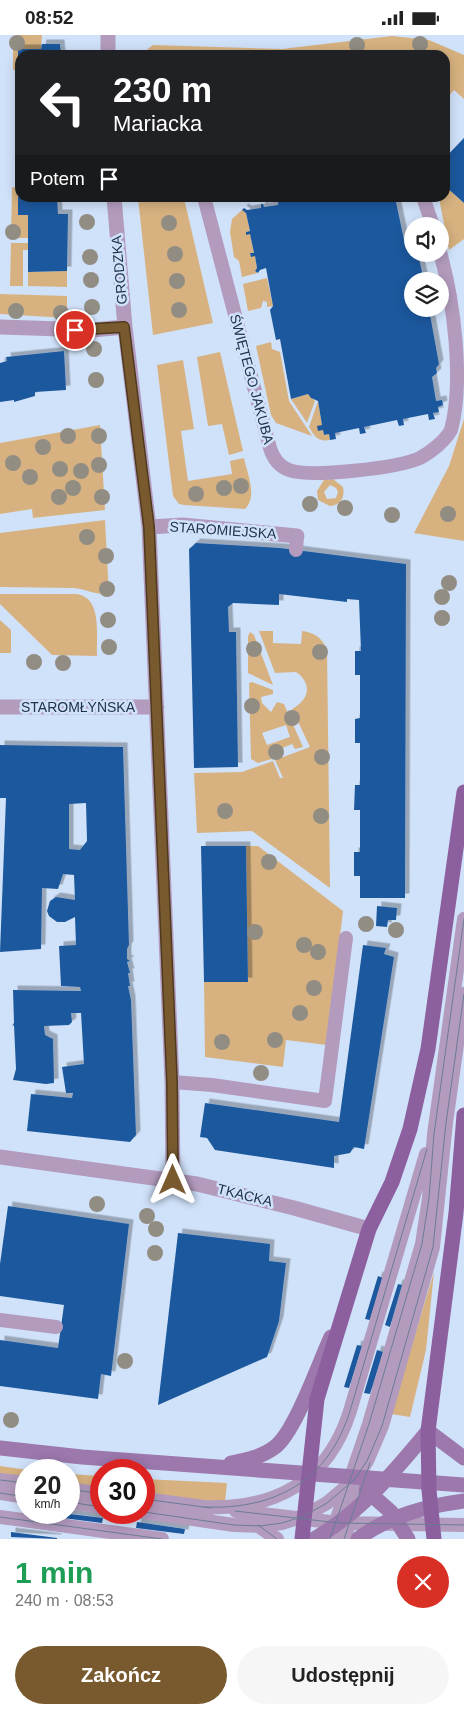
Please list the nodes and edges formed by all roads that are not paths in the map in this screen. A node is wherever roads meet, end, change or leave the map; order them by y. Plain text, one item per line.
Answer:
1 (108, 35) edge
2 (108, 50) edge
3 (114, 202) edge
4 (205, 202) edge
5 (425, 202) edge
6 (430, 217) edge
7 (442, 262) edge
8 (0, 327) edge
9 (124, 327) junction
10 (149, 527) junction
11 (296, 543) dead end
12 (0, 707) edge
13 (156, 707) junction
14 (464, 792) edge
15 (464, 919) edge
16 (346, 938) dead end
17 (464, 994) edge
18 (172, 1082) junction
19 (438, 1097) junction
20 (464, 1115) edge
21 (0, 1157) edge
22 (173, 1180) junction
23 (369, 1229) junction
24 (346, 1301) junction
25 (0, 1320) edge
26 (56, 1327) dead end
27 (428, 1431) junction
28 (0, 1448) edge
29 (464, 1458) edge
30 (185, 1465) junction
31 (309, 1475) junction
32 (0, 1480) edge
33 (388, 1480) junction
34 (15, 1482) edge
35 (429, 1482) junction
36 (357, 1483) junction
37 (464, 1485) edge
38 (0, 1493) edge
39 (15, 1495) edge
40 (155, 1500) edge
41 (464, 1501) edge
42 (204, 1507) junction
43 (430, 1507) junction
44 (155, 1514) edge
45 (0, 1517) edge
46 (301, 1518) junction
47 (393, 1522) junction
48 (432, 1523) junction
49 (258, 1525) junction
50 (464, 1525) edge
51 (341, 1527) edge
52 (162, 1539) edge
53 (276, 1539) edge
54 (302, 1539) edge
55 (314, 1539) edge
56 (358, 1539) edge
57 (408, 1539) edge
58 (434, 1539) edge

1 - 2 street
3 - 9 street, GRODZKA
4 - 7 lane, ŚWIĘTEGO JAKUBA
5 - 6 lane
8 - 9 street
9 - 10 street, GRODZKA
10 - 11 street, STAROMIEJSKA
10 - 13 street, GRODZKA
12 - 13 street, STAROMŁYŃSKA
13 - 18 street, GRODZKA
14 - 23 main road
15 - 19 lane
16 - 18 lane
17 - 36 lane
18 - 22 street, GRODZKA
19 - 31 lane
19 - 36 lane
20 - 27 main road
21 - 22 street, TKACKA
22 - 23 street, TKACKA
23 - 24 main road
24 - 30 street
24 - 31 main road
25 - 26 lane
27 - 29 street
27 - 33 street
27 - 35 main road
28 - 30 street
30 - 31 street
31 - 36 street
31 - 42 lane
31 - 46 main road
32 - 34 lane
33 - 35 street
33 - 36 street
35 - 37 street
35 - 43 main road
36 - 46 lane
36 - 47 street
36 - 51 street
36 - 51 lane
38 - 39 lane
40 - 42 lane
41 - 43 street
42 - 46 lane
42 - 49 lane
43 - 47 street
43 - 48 main road
44 - 49 lane
45 - 52 lane
46 - 49 lane
46 - 51 lane
46 - 54 main road
47 - 48 lane
47 - 51 lane
47 - 56 street
47 - 57 street
48 - 50 lane
48 - 58 main road
49 - 53 lane
51 - 55 street

